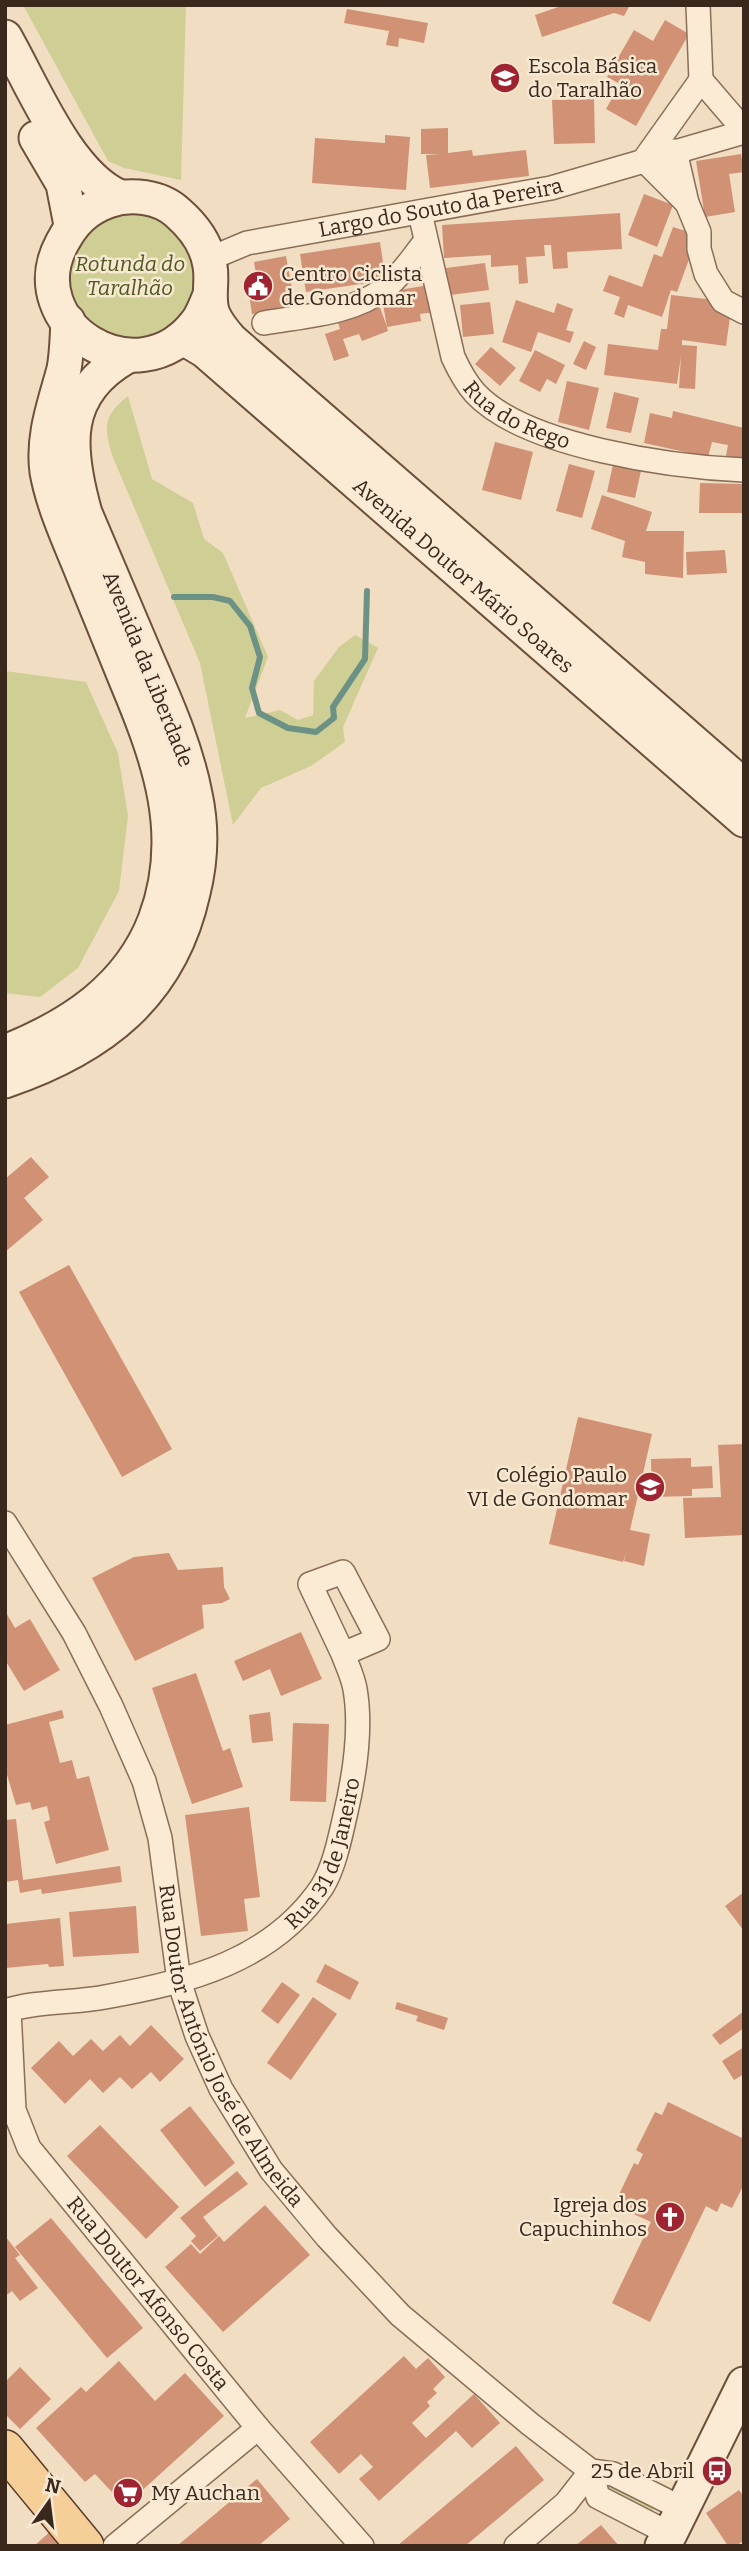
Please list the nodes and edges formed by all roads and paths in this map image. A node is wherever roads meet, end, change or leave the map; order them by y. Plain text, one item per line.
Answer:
1 (698, 5) edge
2 (5, 37) edge
3 (701, 80) junction
4 (5, 83) edge
5 (744, 131) edge
6 (675, 151) junction
7 (644, 160) junction
8 (120, 197) junction
9 (687, 203) junction
10 (420, 213) junction
11 (71, 225) junction
12 (425, 242) junction
13 (214, 261) junction
14 (744, 312) edge
15 (68, 321) junction
16 (264, 323) dead end
17 (179, 340) junction
18 (126, 357) junction
19 (744, 470) edge
20 (744, 786) edge
21 (744, 820) edge
22 (5, 1052) edge
23 (5, 1081) edge
24 (5, 1523) edge
25 (343, 1654) dead end
26 (178, 1981) junction
27 (7, 2011) edge
28 (744, 2384) edge
29 (258, 2428) junction
30 (5, 2449) edge
31 (591, 2471) junction
32 (671, 2534) edge
33 (85, 2546) edge
34 (115, 2546) edge
35 (362, 2546) edge
36 (516, 2546) edge

1 - 3 street
2 - 8 main road, Avenida Doutor Mário Soares
3 - 5 street, Largo do Souto da Pereira
3 - 7 street
4 - 11 main road
5 - 6 street, Largo do Souto da Pereira
6 - 7 street, Largo do Souto da Pereira
6 - 9 street
7 - 9 street
7 - 10 street, Largo do Souto da Pereira
8 - 11 main road, Avenida Doutor Mário Soares
8 - 13 main road, Avenida Doutor Mário Soares
9 - 14 street
10 - 12 street, Rua do Rego
10 - 13 street, Largo do Souto da Pereira
11 - 15 main road, Avenida Doutor Mário Soares
12 - 16 street
12 - 19 street, Rua do Rego
13 - 17 main road
13 - 20 main road, Avenida Doutor Mário Soares
15 - 18 main road, Avenida Doutor Mário Soares
15 - 22 main road, Avenida da Liberdade
17 - 18 main road
17 - 21 main road, Avenida Doutor Mário Soares
18 - 23 main road, Avenida da Liberdade
24 - 26 street, Rua Doutor António José de Almeida
25 - 26 street, Rua 31 de Janeiro
26 - 27 street, Rua 31 de Janeiro
26 - 31 street, Rua Doutor António José de Almeida
27 - 29 street, Rua Doutor Afonso Costa
28 - 32 main road
29 - 34 street
29 - 35 street, Rua Doutor Afonso Costa
30 - 33 main road
31 - 32 street, Rua Doutor António José de Almeida
31 - 36 street

